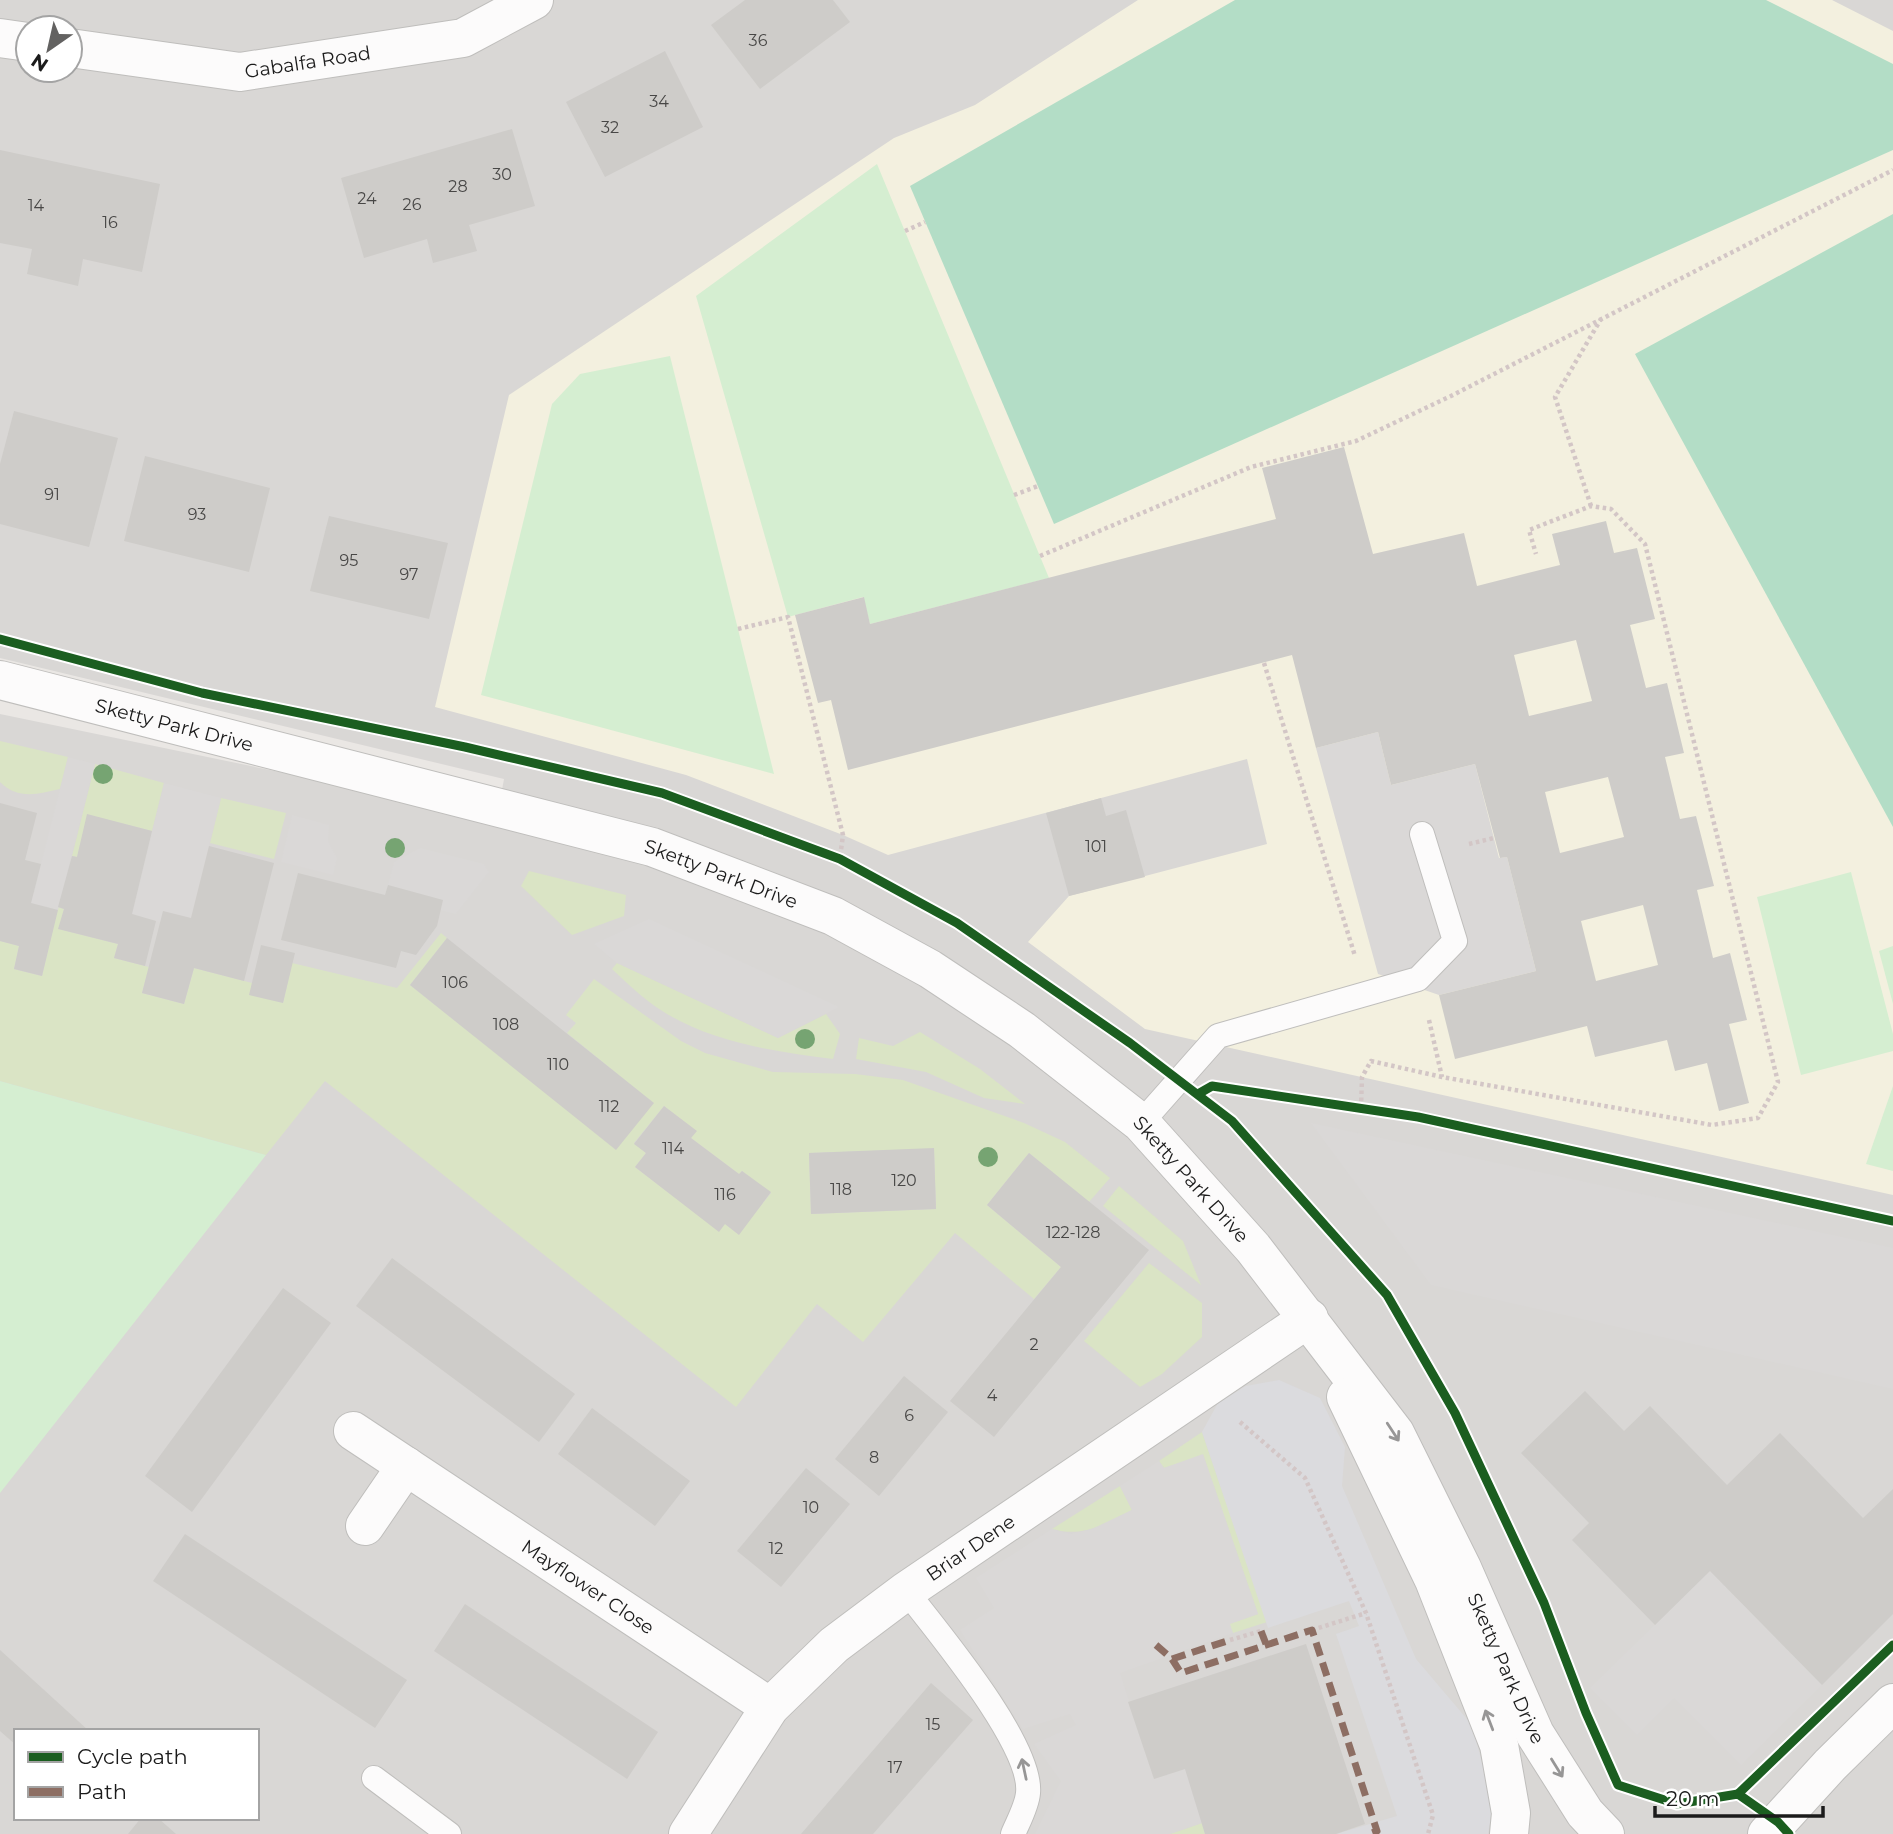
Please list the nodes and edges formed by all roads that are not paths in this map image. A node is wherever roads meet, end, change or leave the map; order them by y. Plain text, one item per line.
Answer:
1 (534, 0) edge
2 (84, 50) edge
3 (0, 680) edge
4 (1422, 834) dead end
5 (1141, 1124) junction
6 (1309, 1318) junction
7 (353, 1431) dead end
8 (406, 1466) junction
9 (365, 1526) dead end
10 (906, 1591) junction
11 (1893, 1703) edge
12 (770, 1707) junction
13 (374, 1778) dead end
14 (449, 1834) edge
15 (688, 1834) edge
16 (1013, 1834) edge
17 (1509, 1834) edge
18 (1605, 1834) edge
19 (1767, 1834) edge

1 - 2 street, Gabalfa Road
3 - 5 street, Sketty Park Drive
4 - 5 lane
5 - 6 street, Sketty Park Drive
6 - 10 street, Briar Dene
17 -> 6 street, Sketty Park Drive
6 -> 18 street, Sketty Park Drive
7 - 8 street, Mayflower Close
8 - 9 street
8 - 12 street, Mayflower Close
10 - 12 street, Briar Dene
16 -> 10 lane
11 - 19 street
12 - 15 street, Briar Dene
13 - 14 lane

